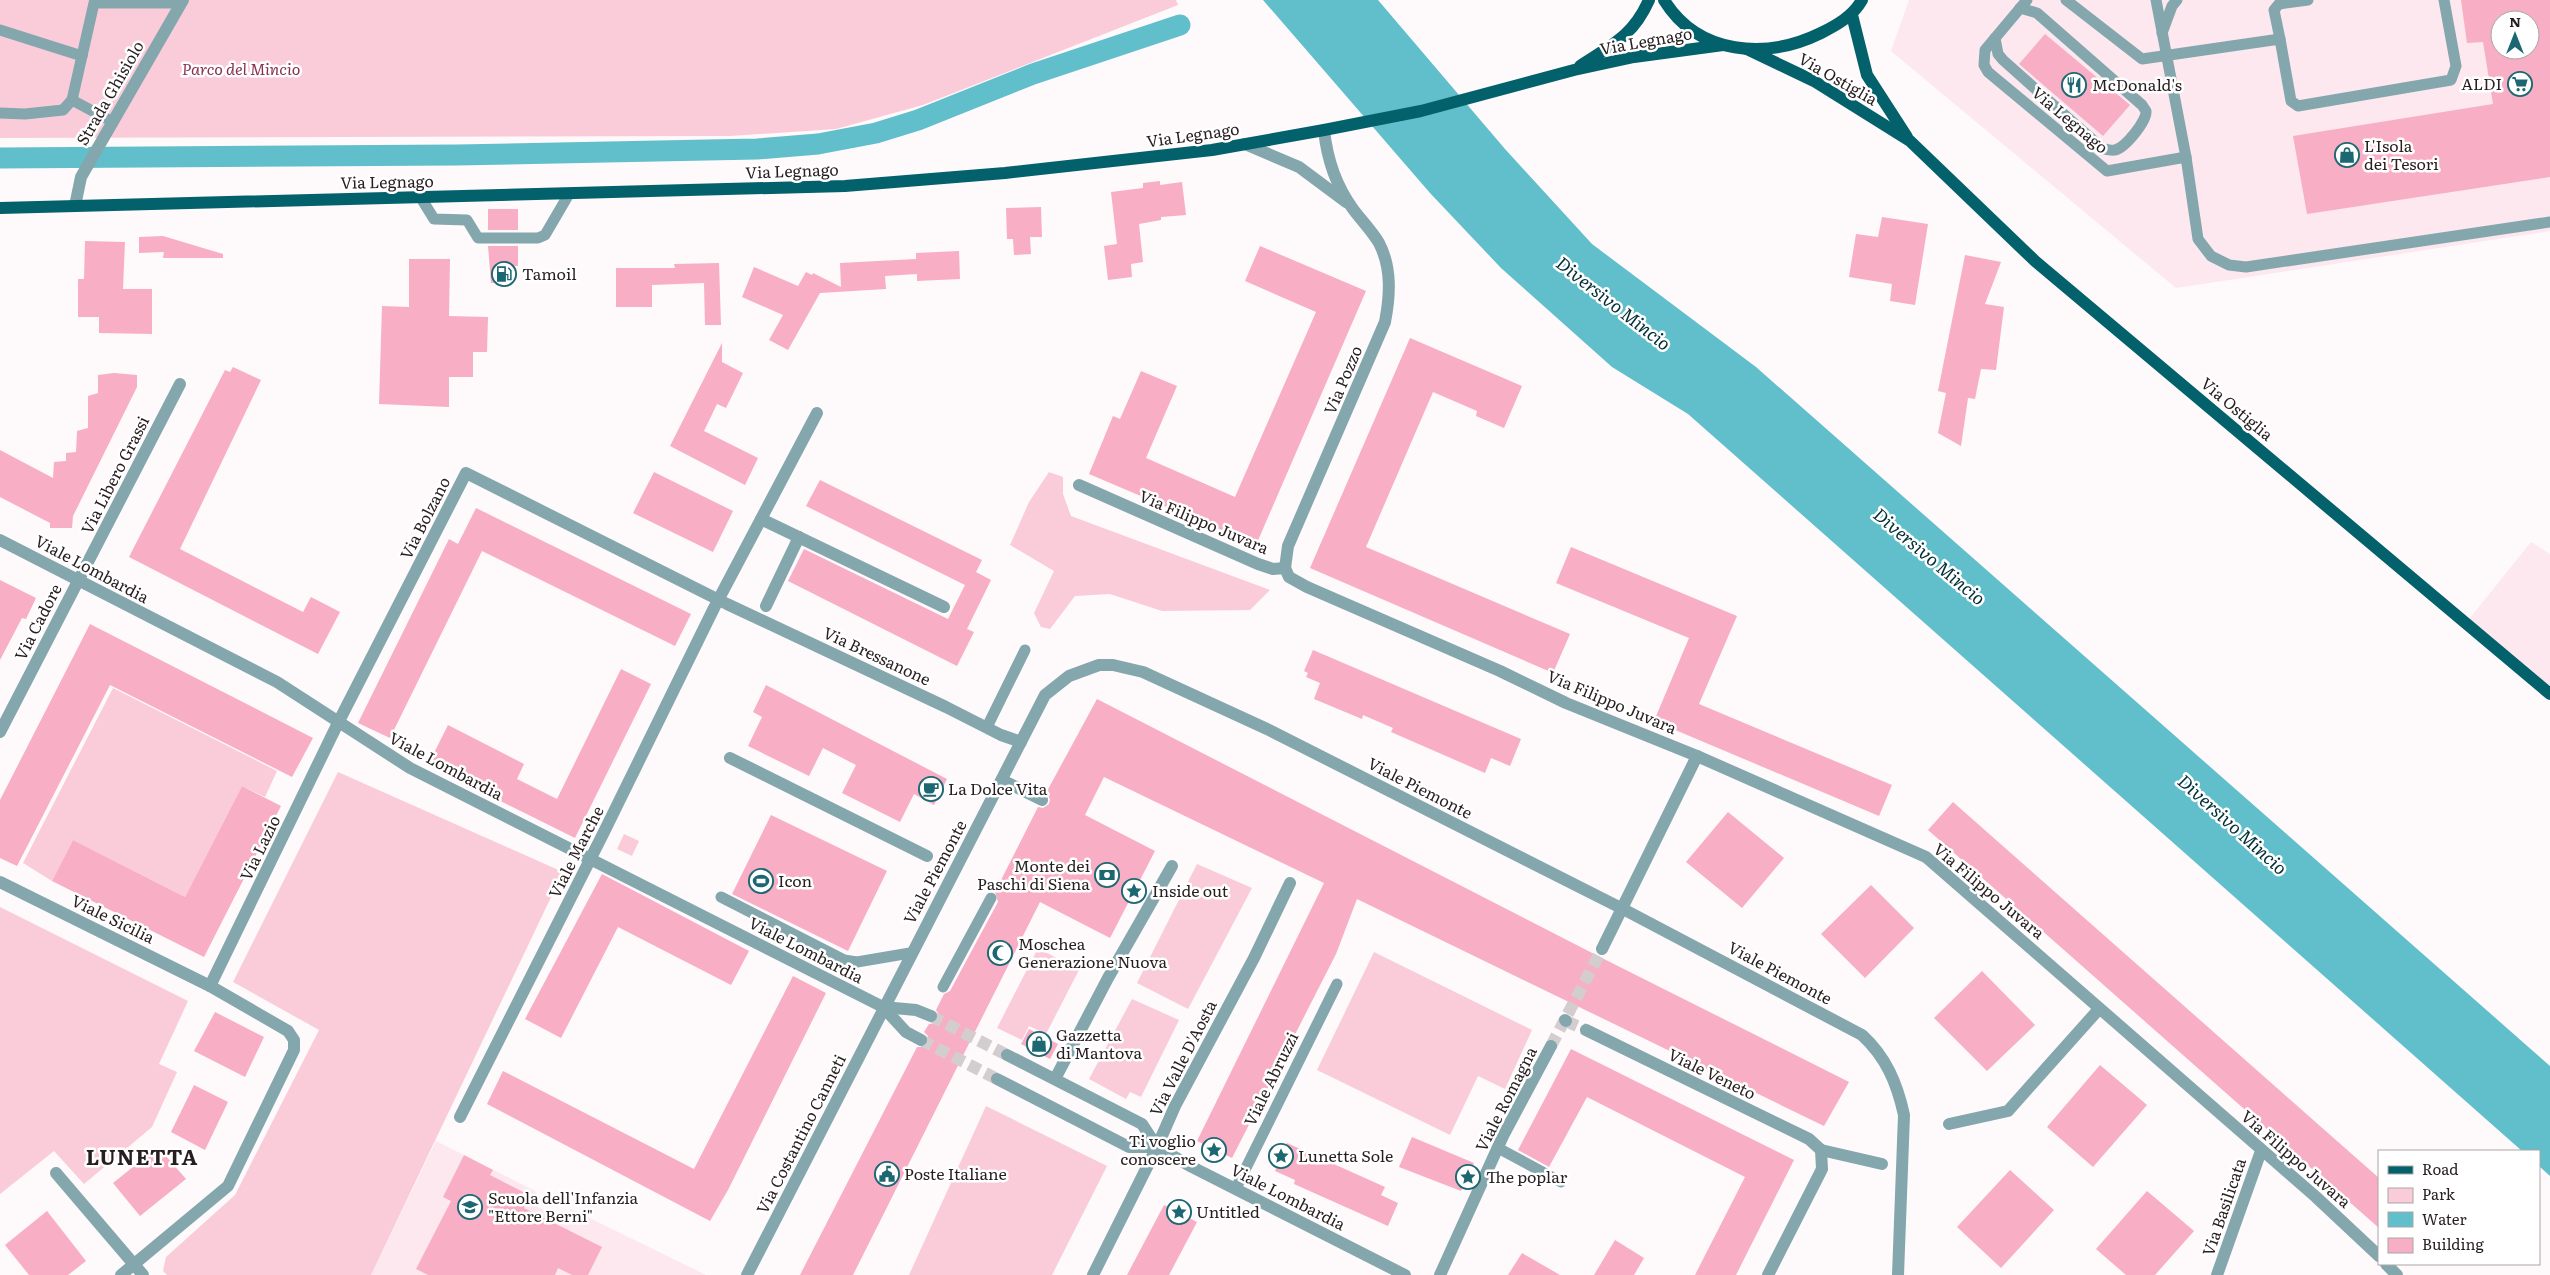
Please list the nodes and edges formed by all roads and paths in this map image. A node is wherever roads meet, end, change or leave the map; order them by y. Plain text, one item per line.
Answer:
1 (1649, 0) edge
2 (1664, 0) edge
3 (1862, 0) edge
4 (2066, 0) edge
5 (2156, 0) edge
6 (2177, 0) edge
7 (2308, 0) edge
8 (2444, 0) edge
9 (182, 2) edge
10 (2024, 4) edge
11 (1852, 15) junction
12 (0, 30) edge
13 (2161, 34) junction
14 (1995, 38) junction
15 (2280, 39) junction
16 (1723, 45) junction
17 (1747, 49) junction
18 (82, 56) junction
19 (2166, 57) junction
20 (1574, 70) junction
21 (72, 100) junction
22 (0, 113) edge
23 (112, 123) junction
24 (1324, 130) junction
25 (1910, 141) junction
26 (1245, 144) junction
27 (2186, 157) junction
28 (569, 194) junction
29 (421, 198) junction
30 (75, 206) junction
31 (1352, 207) junction
32 (0, 208) edge
33 (2550, 222) edge
34 (180, 384) dead end
35 (816, 413) dead end
36 (1079, 485) dead end
37 (762, 519) junction
38 (799, 537) junction
39 (0, 540) edge
40 (1285, 568) junction
41 (78, 580) junction
42 (719, 600) junction
43 (766, 606) dead end
44 (944, 607) dead end
45 (1025, 650) dead end
46 (2550, 694) edge
47 (338, 723) junction
48 (987, 727) junction
49 (0, 732) edge
50 (1021, 742) junction
51 (1697, 756) junction
52 (730, 758) dead end
53 (1002, 780) junction
54 (1042, 800) dead end
55 (926, 856) dead end
56 (590, 859) junction
57 (1172, 866) dead end
58 (0, 882) edge
59 (1290, 883) dead end
60 (721, 897) dead end
61 (991, 898) dead end
62 (1623, 909) junction
63 (1602, 950) tunnel mouth
64 (910, 953) junction
65 (1337, 984) dead end
66 (210, 986) junction
67 (944, 987) dead end
68 (883, 1007) junction
69 (2099, 1009) junction
70 (932, 1016) tunnel mouth
71 (1586, 1030) tunnel mouth
72 (921, 1040) tunnel mouth
73 (1551, 1046) tunnel mouth
74 (1007, 1056) tunnel mouth
75 (997, 1079) tunnel mouth
76 (1055, 1079) junction
77 (460, 1117) dead end
78 (1949, 1124) dead end
79 (1157, 1146) junction
80 (1498, 1148) junction
81 (1821, 1150) junction
82 (2261, 1150) junction
83 (1882, 1164) dead end
84 (56, 1173) dead end
85 (1561, 1182) dead end
86 (1236, 1188) junction
87 (2378, 1255) edge
88 (133, 1265) junction
89 (2387, 1265) edge
90 (121, 1275) edge
91 (142, 1275) edge
92 (747, 1275) edge
93 (1093, 1275) edge
94 (1405, 1275) edge
95 (1440, 1275) edge
96 (1768, 1275) edge
97 (1898, 1275) edge
98 (2217, 1275) edge
99 (2397, 1275) edge

1 - 20 main road, Via Legnago
2 - 16 main road, Via Legnago
3 - 11 main road, Via Legnago
4 - 19 lane
5 - 13 lane
6 - 13 lane
7 - 15 lane
8 - 15 lane
9 - 18 lane
9 - 23 street, Strada Ghisiolo
10 - 14 lane, Via Legnago
10 - 14 lane
11 - 17 main road, Via Legnago
11 - 25 main road, Via Ostiglia
12 - 18 lane
13 - 19 lane
14 - 27 lane, Via Legnago
15 - 19 lane
16 - 17 main road, Via Legnago
16 - 20 main road, Via Legnago
17 - 25 main road, Via Ostiglia
18 - 21 lane
19 - 27 lane
20 - 24 main road, Via Legnago
21 - 22 lane
21 - 23 lane
23 - 30 street, Strada Ghisiolo
24 - 26 main road, Via Legnago
24 - 31 street, Via Pozzo
25 - 46 main road, Via Ostiglia
26 - 28 main road, Via Legnago
26 - 31 street, Via Pozzo
27 - 33 lane
28 - 29 main road, Via Legnago
28 - 29 lane
29 - 30 main road, Via Legnago
30 - 32 main road, Via Legnago
31 - 40 street, Via Pozzo
34 - 41 street, Via Libero Grassi
35 - 37 street, Viale Marche
36 - 40 street, Via Filippo Juvara
37 - 38 street
37 - 42 street, Viale Marche
38 - 43 street
38 - 44 street
39 - 41 street, Viale Lombardia
40 - 51 street, Via Filippo Juvara
41 - 47 street, Viale Lombardia
41 - 49 street, Via Cadore
42 - 47 street, Via Bolzano
42 - 48 street, Via Bressanone
42 - 56 street, Viale Marche
45 - 48 lane
47 - 56 street, Viale Lombardia
47 - 66 street, Via Lazio
48 - 50 street, Via Bressanone
50 - 53 street, Viale Piemonte
50 - 62 street, Viale Piemonte
51 - 62 street
51 - 69 street, Via Filippo Juvara
52 - 55 street
53 - 54 street
53 - 64 street, Viale Piemonte
56 - 68 street, Viale Lombardia
56 - 77 street, Viale Marche
57 - 76 street
58 - 66 street, Viale Sicilia
59 - 79 street, Via Valle D'Aosta
60 - 64 lane
61 - 67 lane
62 - 63 street
62 - 97 street, Viale Piemonte
64 - 68 street, Viale Piemonte
65 - 86 lane, Viale Abruzzi
66 - 88 street, Viale Sicilia
68 - 70 street, Viale Lombardia
68 - 72 street, Viale Lombardia
68 - 92 street, Via Costantino Canneti
69 - 78 street
69 - 82 street, Via Filippo Juvara
71 - 81 street, Viale Veneto
73 - 80 street, Viale Romagna
74 - 76 street, Viale Lombardia
75 - 79 street
76 - 79 street, Viale Lombardia
79 - 86 street, Viale Lombardia
79 - 93 street, Via Valle D'Aosta
80 - 85 lane
80 - 95 street, Viale Romagna
81 - 83 street, Viale Veneto
81 - 96 street
82 - 87 street, Via Filippo Juvara
82 - 98 street, Via Basilicata
84 - 88 street
86 - 94 street, Viale Lombardia
88 - 90 street, Viale Sicilia
88 - 91 street
89 - 99 street

